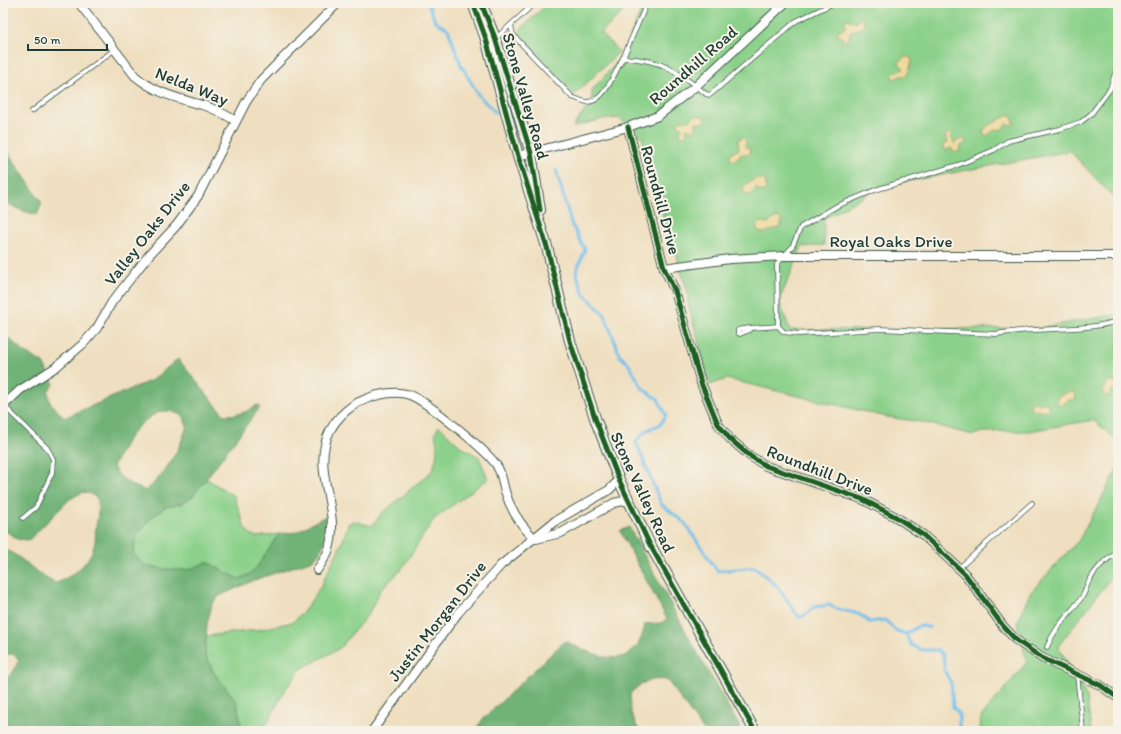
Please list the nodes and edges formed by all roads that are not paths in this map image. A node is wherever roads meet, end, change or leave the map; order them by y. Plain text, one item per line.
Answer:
1 (79, 3) edge
2 (338, 3) edge
3 (473, 3) edge
4 (481, 3) edge
5 (535, 3) edge
6 (647, 3) edge
7 (785, 3) edge
8 (834, 3) edge
9 (511, 25) junction
10 (495, 38) junction
11 (114, 50) junction
12 (624, 58) junction
13 (1118, 65) edge
14 (696, 86) junction
15 (32, 111) dead end
16 (236, 120) junction
17 (628, 127) junction
18 (531, 153) junction
19 (518, 156) junction
20 (546, 247) junction
21 (785, 256) junction
22 (1118, 256) edge
23 (664, 268) junction
24 (1118, 321) edge
25 (778, 326) junction
26 (749, 330) dead end
27 (3, 406) edge
28 (619, 480) junction
29 (628, 500) junction
30 (1032, 502) dead end
31 (23, 518) dead end
32 (535, 539) junction
33 (1118, 553) edge
34 (959, 569) junction
35 (317, 570) dead end
36 (1047, 647) dead end
37 (1077, 674) junction
38 (1118, 698) edge
39 (372, 731) edge
40 (755, 731) edge
41 (1083, 731) edge

1 - 11 street, Nelda Way
2 - 16 street, Valley Oaks Drive
3 - 19 street, Stone Valley Road
4 - 10 street, Stone Valley Road
5 - 9 lane
6 - 12 lane
7 - 14 street, Roundhill Road
8 - 14 lane
9 - 10 lane
9 - 12 lane
10 - 18 street, Stone Valley Road
11 - 15 lane
11 - 16 street, Nelda Way
12 - 14 lane
13 - 21 lane
14 - 17 street, Roundhill Road
16 - 27 street, Valley Oaks Drive
17 - 18 street, Roundhill Road
17 - 23 street, Roundhill Drive
18 - 19 street, Roundhill Road
18 - 20 street, Stone Valley Road
19 - 20 street, Stone Valley Road
20 - 28 street, Stone Valley Road
21 - 22 street, Royal Oaks Drive
21 - 23 street, Royal Oaks Drive
21 - 25 lane
23 - 34 street, Roundhill Drive
24 - 25 lane
25 - 26 lane
27 - 31 lane
28 - 29 street, Stone Valley Road
28 - 32 street, Justin Morgan Drive
29 - 32 street
29 - 40 street, Stone Valley Road
30 - 34 lane
32 - 35 street
32 - 39 street, Justin Morgan Drive
33 - 36 lane
34 - 37 street, Roundhill Drive
37 - 38 street, Roundhill Drive
37 - 41 lane

